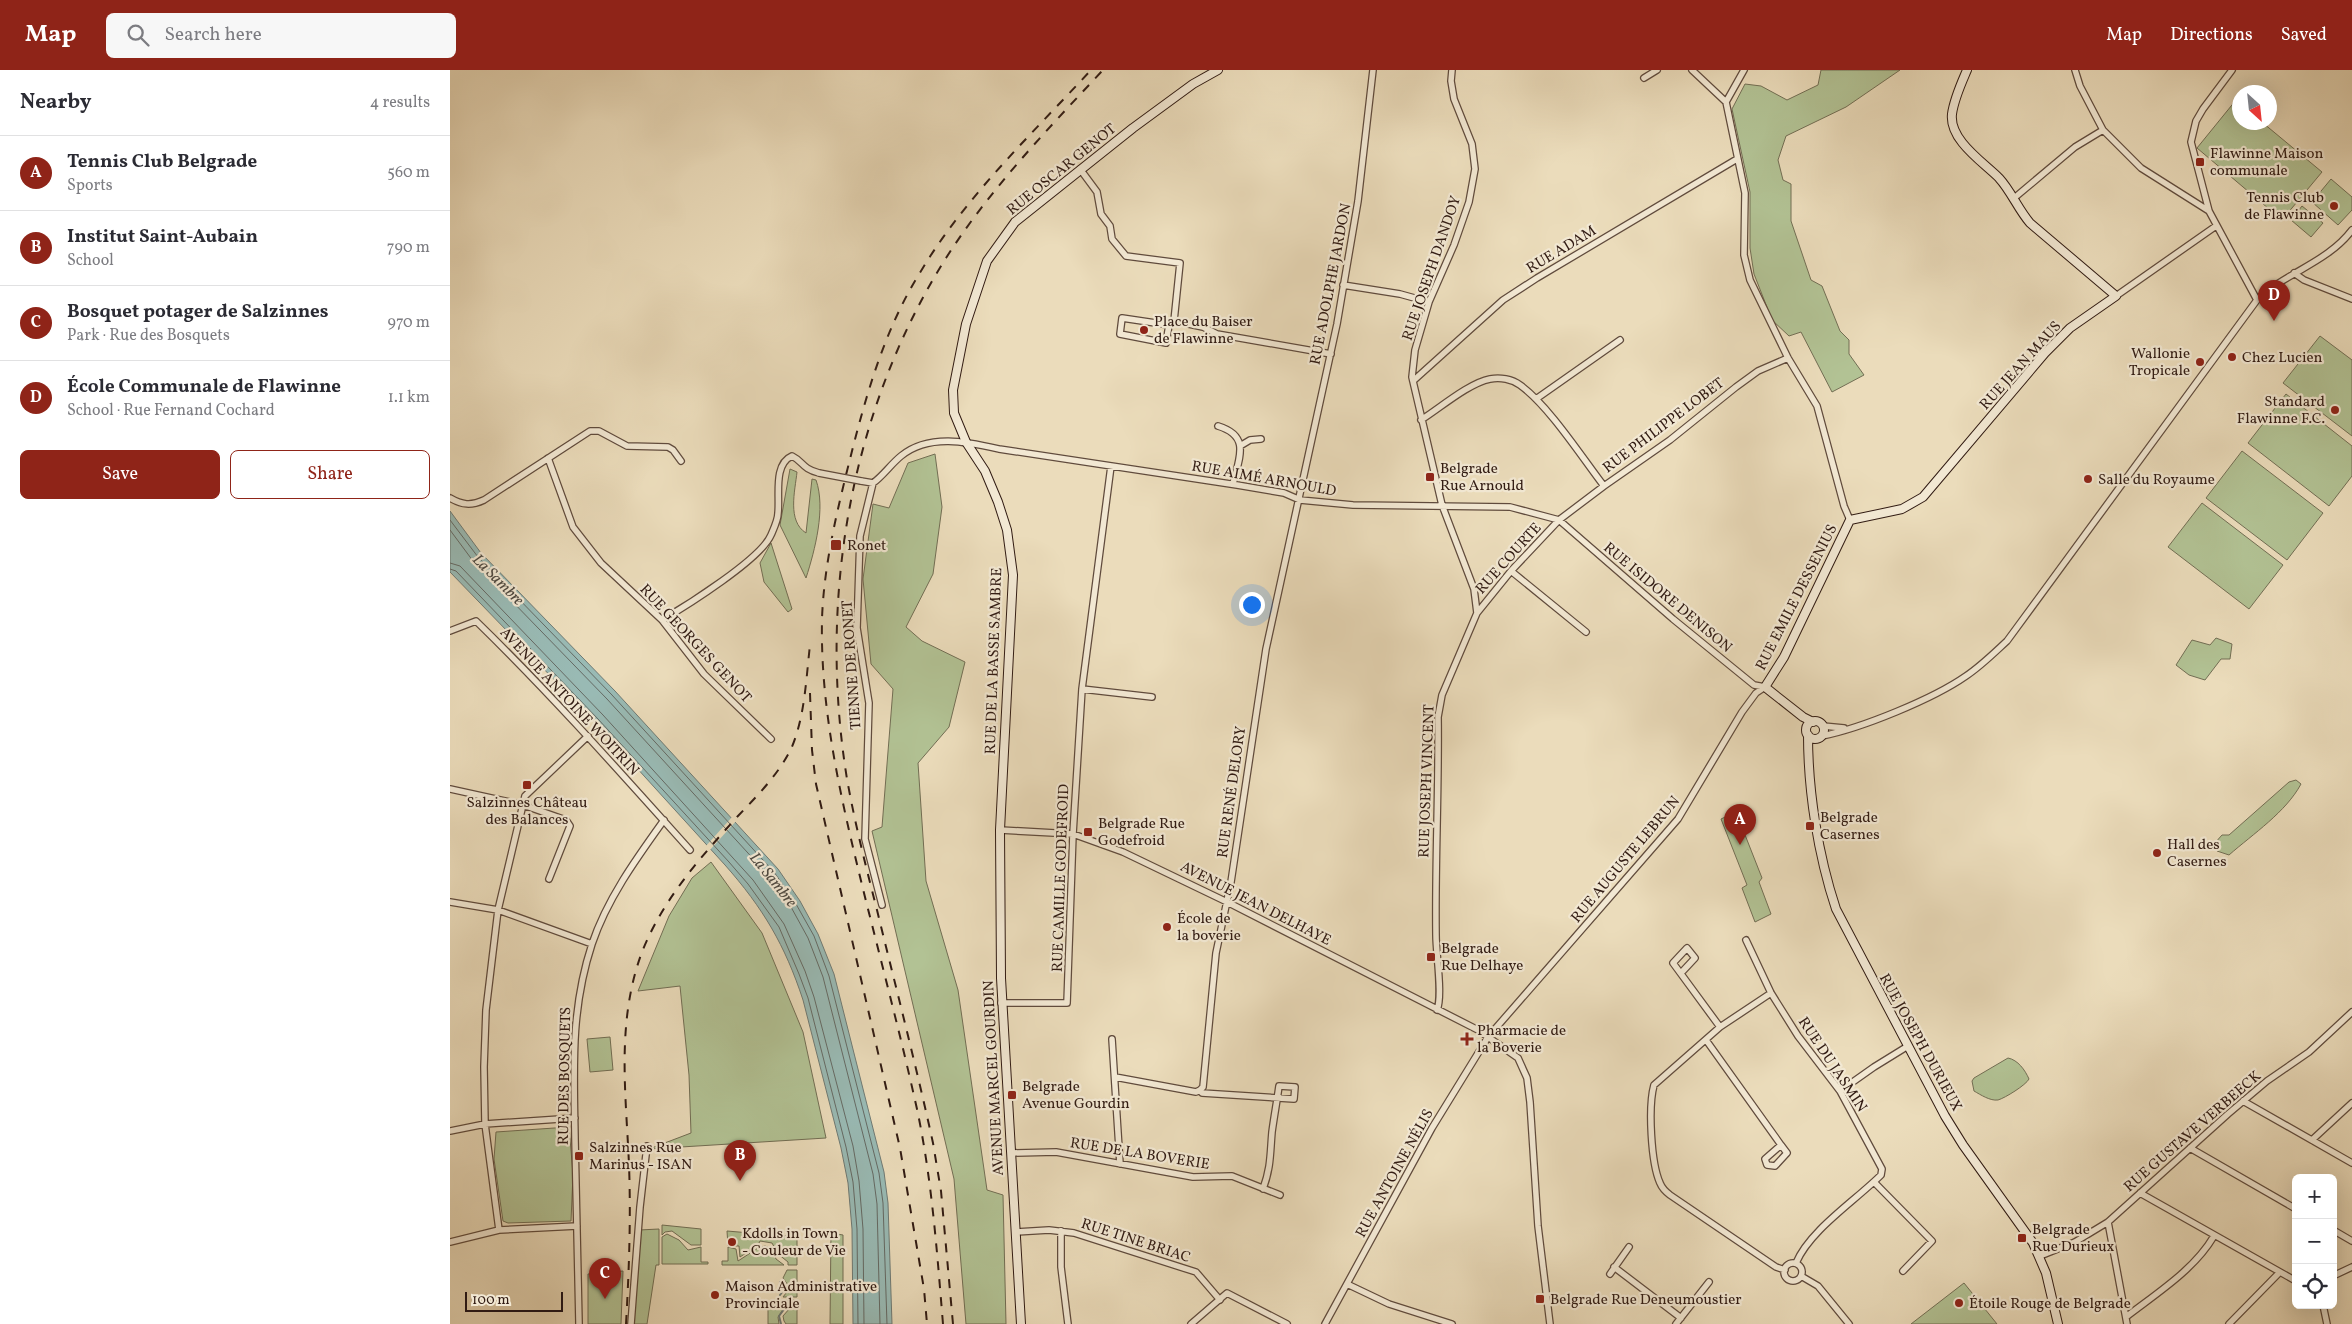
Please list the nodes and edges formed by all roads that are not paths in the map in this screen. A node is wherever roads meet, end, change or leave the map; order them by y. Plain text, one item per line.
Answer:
1 (1218, 70) edge
2 (1373, 70) edge
3 (1452, 70) edge
4 (1657, 70) edge
5 (1692, 70) edge
6 (1744, 70) edge
7 (1967, 70) edge
8 (2075, 70) edge
9 (2232, 70) edge
10 (1644, 78) dead end
11 (1726, 102) junction
12 (2102, 130) junction
13 (1738, 159) junction
14 (1080, 169) junction
15 (2013, 199) junction
16 (2209, 211) junction
17 (2216, 226) junction
18 (2352, 230) edge
19 (2294, 274) junction
20 (1344, 285) junction
21 (2116, 296) junction
22 (2352, 299) edge
23 (2257, 300) junction
24 (1429, 302) junction
25 (1172, 323) junction
26 (1620, 340) dead end
27 (1331, 354) junction
28 (1788, 358) junction
29 (1413, 381) junction
30 (1536, 399) junction
31 (1421, 420) junction
32 (1218, 426) dead end
33 (1261, 439) dead end
34 (966, 442) junction
35 (1240, 446) junction
36 (548, 458) junction
37 (681, 461) dead end
38 (1112, 466) junction
39 (873, 483) junction
40 (1232, 484) junction
41 (1604, 486) junction
42 (450, 498) edge
43 (1300, 500) junction
44 (1442, 504) junction
45 (1559, 520) junction
46 (1850, 520) junction
47 (1510, 571) junction
48 (1477, 613) junction
49 (662, 620) junction
50 (450, 631) edge
51 (1586, 632) dead end
52 (1765, 687) junction
53 (1082, 689) junction
54 (1152, 697) dead end
55 (1823, 726) junction
56 (1851, 727) junction
57 (1809, 728) junction
58 (588, 736) junction
59 (1819, 738) junction
60 (771, 739) dead end
61 (1808, 753) junction
62 (450, 789) edge
63 (523, 804) junction
64 (664, 820) junction
65 (1000, 830) junction
66 (1073, 834) junction
67 (690, 850) dead end
68 (549, 878) dead end
69 (450, 902) edge
70 (1227, 902) junction
71 (882, 905) dead end
72 (498, 910) junction
73 (1746, 940) dead end
74 (592, 944) junction
75 (1681, 973) dead end
76 (1771, 993) junction
77 (1002, 1003) junction
78 (1437, 1010) junction
79 (2352, 1012) edge
80 (1720, 1027) junction
81 (1488, 1037) junction
82 (1112, 1039) dead end
83 (1706, 1040) junction
84 (1908, 1046) junction
85 (1115, 1078) junction
86 (1200, 1090) junction
87 (1840, 1091) junction
88 (2243, 1102) junction
89 (2352, 1102) edge
90 (575, 1118) junction
91 (485, 1124) junction
92 (450, 1130) edge
93 (2312, 1140) junction
94 (1781, 1145) dead end
95 (647, 1146) dead end
96 (2190, 1148) junction
97 (1011, 1153) junction
98 (2352, 1163) edge
99 (1120, 1164) junction
100 (1874, 1182) junction
101 (1263, 1189) junction
102 (2140, 1193) junction
103 (1280, 1195) dead end
104 (2292, 1207) edge
105 (2108, 1222) junction
106 (577, 1226) junction
107 (499, 1230) junction
108 (1061, 1231) junction
109 (1015, 1232) junction
110 (2337, 1232) edge
111 (2214, 1236) junction
112 (2352, 1241) edge
113 (450, 1242) edge
114 (1629, 1247) dead end
115 (2040, 1256) junction
116 (1796, 1263) junction
117 (1614, 1267) junction
118 (2352, 1267) edge
119 (1785, 1270) junction
120 (1903, 1271) dead end
121 (2279, 1273) junction
122 (1610, 1274) dead end
123 (2337, 1274) edge
124 (1801, 1276) junction
125 (2292, 1279) edge
126 (1709, 1282) dead end
127 (1347, 1284) junction
128 (1220, 1300) junction
129 (2324, 1309) edge
130 (2126, 1317) junction
131 (1681, 1318) junction
132 (579, 1324) edge
133 (631, 1324) edge
134 (1021, 1324) edge
135 (1068, 1324) edge
136 (1191, 1324) edge
137 (1287, 1324) edge
138 (1324, 1324) edge
139 (1452, 1324) edge
140 (1550, 1324) edge
141 (1676, 1324) edge
142 (1848, 1324) edge
143 (2058, 1324) edge
144 (2128, 1324) edge
145 (2229, 1324) edge
146 (2327, 1324) edge

1 - 14 street, RUE OSCAR GENOT
2 - 20 street, RUE ADOLPHE JARDON
3 - 24 street, RUE JOSEPH DANDOY
4 - 10 street
5 - 11 street
6 - 11 street
7 - 15 street
8 - 12 street
9 - 16 street
11 - 13 street
12 - 15 street
12 - 16 street
13 - 28 street
13 - 29 street, RUE ADAM
14 - 25 street
14 - 34 street, RUE OSCAR GENOT
15 - 21 street
16 - 17 street
17 - 21 street, RUE JEAN MAUS
17 - 23 street
18 - 19 street
19 - 22 street
19 - 23 street
20 - 24 street
20 - 27 street, RUE ADOLPHE JARDON
21 - 46 street, RUE JEAN MAUS
23 - 56 street
24 - 29 street, RUE JOSEPH DANDOY
25 - 25 street
25 - 27 street
26 - 30 street
27 - 43 street, RUE ADOLPHE JARDON
28 - 41 street, RUE PHILIPPE LOBET
28 - 46 street
29 - 31 street, RUE JOSEPH DANDOY
30 - 31 street
30 - 41 street
31 - 44 street, RUE JOSEPH DANDOY
32 - 35 street
33 - 35 street
34 - 38 street, RUE AIMÉ ARNOULD
34 - 39 street
34 - 65 street, RUE DE LA BASSE SAMBRE
35 - 40 street
36 - 37 street
36 - 42 street
36 - 49 street, RUE GEORGES GENOT
38 - 40 street, RUE AIMÉ ARNOULD
38 - 53 street, RUE CAMILLE GODEFROID
39 - 49 street, bridge
39 - 71 street, TIENNE DE RONET
40 - 43 street, RUE AIMÉ ARNOULD
41 - 45 street, RUE PHILIPPE LOBET
43 - 44 street, RUE AIMÉ ARNOULD
43 - 70 street, RUE RENÉ DELORY
44 - 45 street, RUE AIMÉ ARNOULD
44 - 48 street
45 - 47 street, RUE COURTE
45 - 52 street, RUE ISIDORE DENISON
46 - 52 street, RUE EMILE DESSENIUS
47 - 48 street, RUE COURTE
47 - 51 street
48 - 78 street, RUE JOSEPH VINCENT
49 - 60 street, RUE GEORGES GENOT
50 - 58 street, AVENUE ANTOINE WOITRIN
52 - 57 street, RUE JOSEPH DURIEUX
52 - 81 street, RUE AUGUSTE LEBRUN
53 - 54 street
53 - 66 street, RUE CAMILLE GODEFROID
55 - 56 street
55 - 57 street
55 - 59 street
56 - 59 street
57 - 59 street
57 - 61 street, RUE JOSEPH DURIEUX
58 - 63 street
58 - 64 street, AVENUE ANTOINE WOITRIN
59 - 61 street
61 - 84 street, RUE JOSEPH DURIEUX
62 - 63 street
63 - 68 street
63 - 72 street
64 - 67 street, AVENUE ANTOINE WOITRIN
64 - 74 street, RUE DES BOSQUETS
65 - 66 street, AVENUE JEAN DELHAYE
65 - 77 street, AVENUE MARCEL GOURDIN
66 - 70 street, AVENUE JEAN DELHAYE
66 - 77 street, RUE CAMILLE GODEFROID
69 - 72 street
70 - 78 street, AVENUE JEAN DELHAYE
70 - 86 street, RUE RENÉ DELORY
72 - 74 street
72 - 91 street
73 - 76 street, RUE DU JASMIN
74 - 90 street, RUE DES BOSQUETS
75 - 80 street
76 - 80 street
76 - 87 street, RUE DU JASMIN
77 - 97 street, AVENUE MARCEL GOURDIN
78 - 81 street, AVENUE JEAN DELHAYE
79 - 88 street, RUE GUSTAVE VERBEECK
80 - 83 street
81 - 127 street, RUE ANTOINE NÉLIS
81 - 140 street, AVENUE JEAN DELHAYE
82 - 85 street
83 - 94 street
83 - 119 street
84 - 87 street
84 - 115 street, RUE JOSEPH DURIEUX
85 - 86 street
85 - 99 street
86 - 101 street
87 - 100 street, RUE DU JASMIN
88 - 93 street
88 - 96 street, RUE GUSTAVE VERBEECK
89 - 93 street
90 - 91 street
90 - 106 street, RUE DES BOSQUETS
91 - 92 street
91 - 107 street
93 - 98 street
95 - 133 street
96 - 102 street, RUE GUSTAVE VERBEECK
96 - 104 street
97 - 99 street, RUE DE LA BOVERIE
97 - 109 street, AVENUE MARCEL GOURDIN
99 - 101 street, RUE DE LA BOVERIE
100 - 116 street
100 - 120 street
101 - 103 street, RUE DE LA BOVERIE
102 - 105 street, RUE GUSTAVE VERBEECK
102 - 111 street
105 - 115 street, RUE GUSTAVE VERBEECK
105 - 130 street
106 - 107 street
106 - 132 street, RUE DES BOSQUETS
107 - 113 street
108 - 109 street, RUE TINE BRIAC
108 - 128 street, RUE TINE BRIAC
108 - 135 street
109 - 134 street, AVENUE MARCEL GOURDIN
110 - 112 street
111 - 121 street
111 - 130 street
114 - 117 street
115 - 143 street, RUE JOSEPH DURIEUX
116 - 119 street
116 - 124 street
117 - 122 street
117 - 131 street
118 - 123 street
119 - 124 street
121 - 125 street
121 - 145 street
124 - 142 street
126 - 131 street
127 - 138 street, RUE ANTOINE NÉLIS
127 - 139 street
128 - 136 street
128 - 137 street
129 - 146 street
130 - 144 street
131 - 141 street

